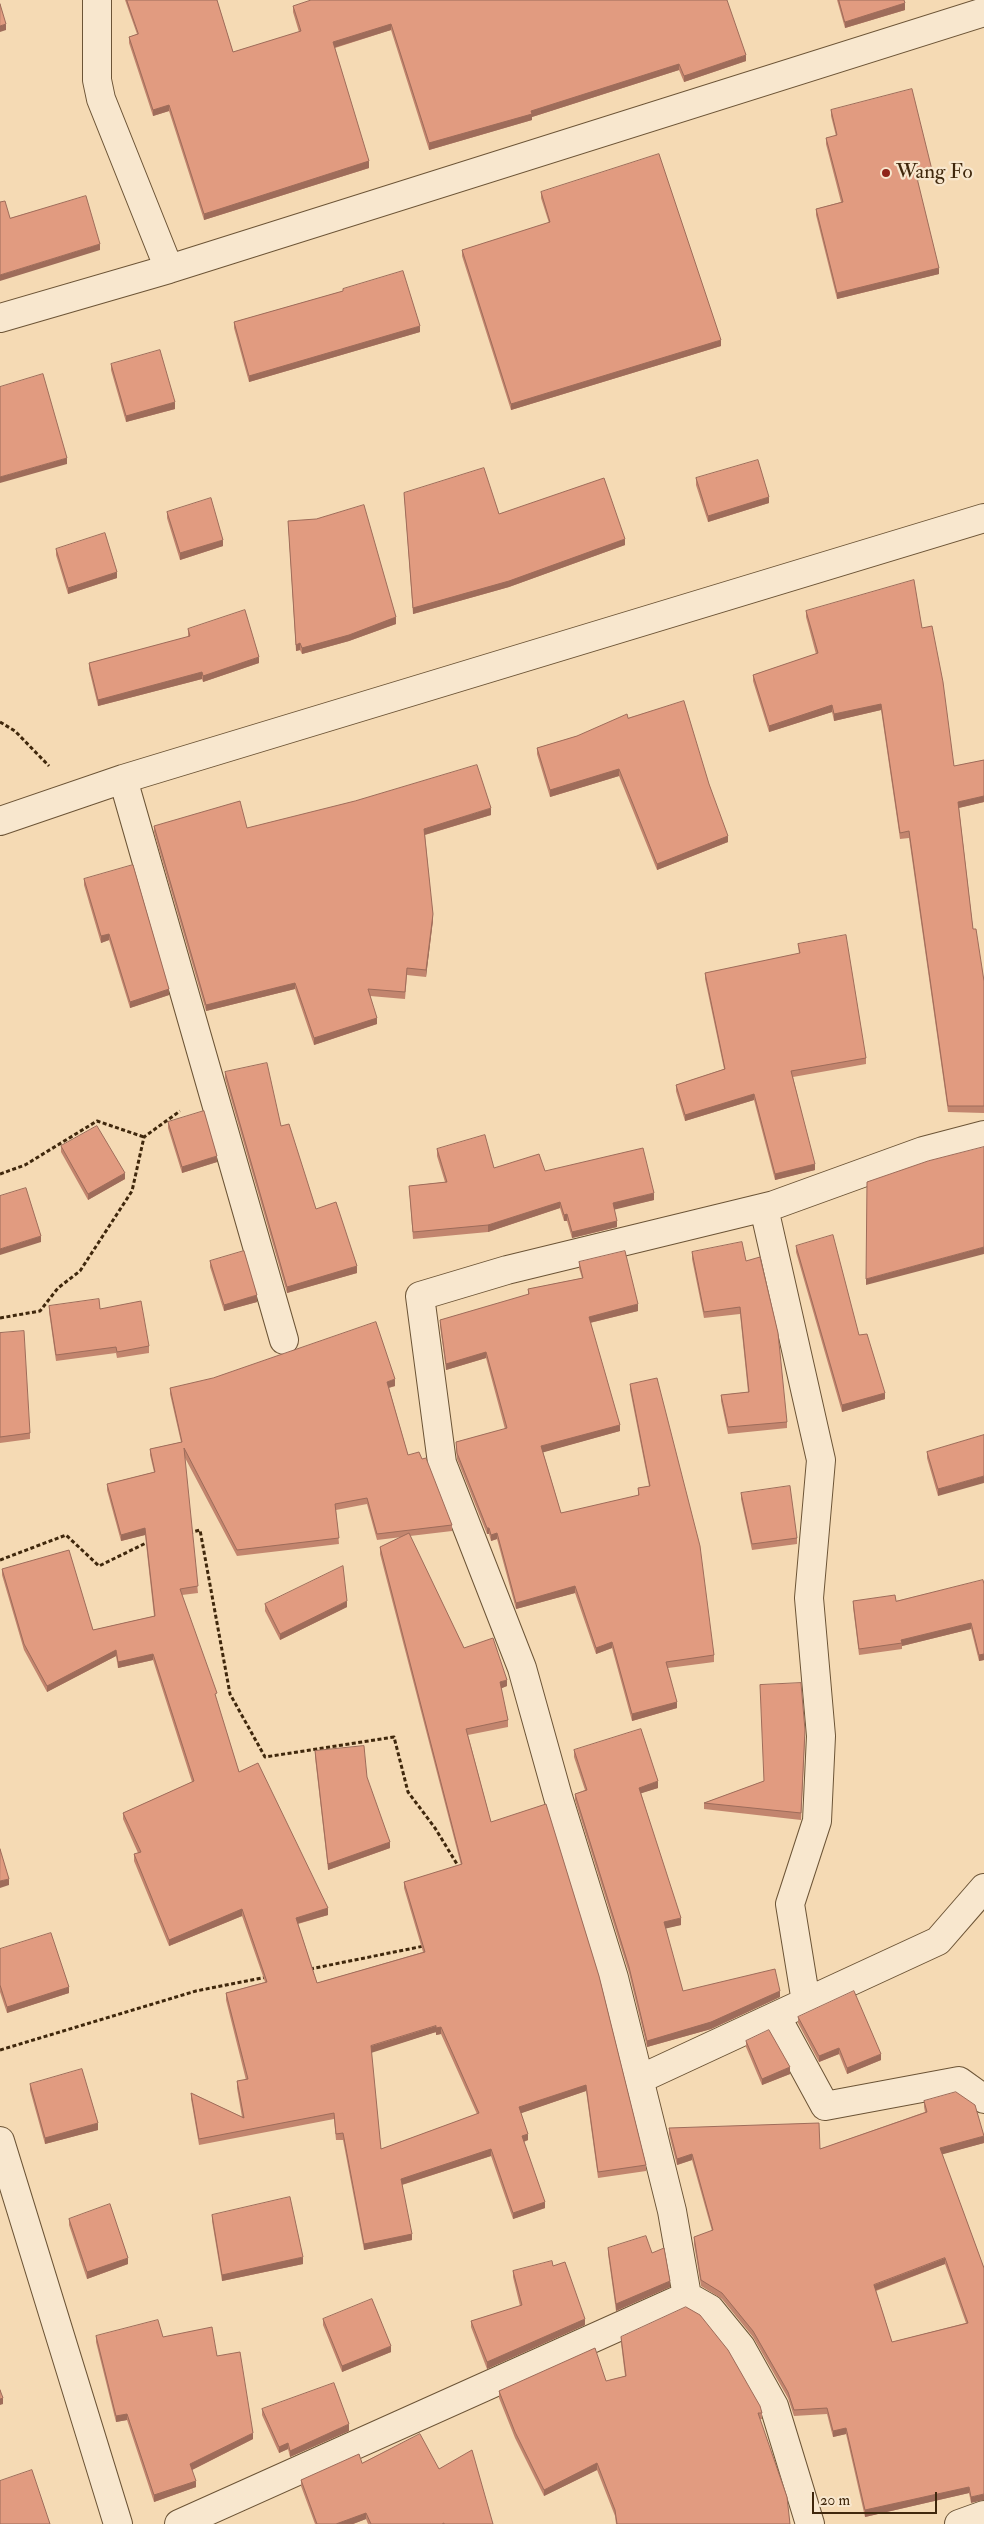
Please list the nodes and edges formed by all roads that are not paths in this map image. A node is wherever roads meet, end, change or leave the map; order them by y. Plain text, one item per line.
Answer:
1 (97, 0) edge
2 (984, 12) edge
3 (169, 269) junction
4 (0, 318) edge
5 (984, 518) edge
6 (123, 779) junction
7 (0, 821) edge
8 (984, 1135) edge
9 (764, 1208) junction
10 (284, 1340) dead end
11 (984, 1888) edge
12 (806, 2002) junction
13 (776, 2016) junction
14 (640, 2079) junction
15 (984, 2099) edge
16 (0, 2141) edge
17 (687, 2296) junction
18 (984, 2515) edge
19 (118, 2524) edge
20 (179, 2524) edge
21 (810, 2524) edge
22 (959, 2524) edge

1 - 3 street
2 - 3 street
3 - 4 street
5 - 6 street
6 - 7 street
6 - 10 street
8 - 9 street
9 - 12 street
9 - 14 street
11 - 12 street
12 - 13 street
13 - 14 street
13 - 15 street
14 - 17 street
16 - 19 street
17 - 20 street
17 - 21 street
18 - 22 street

